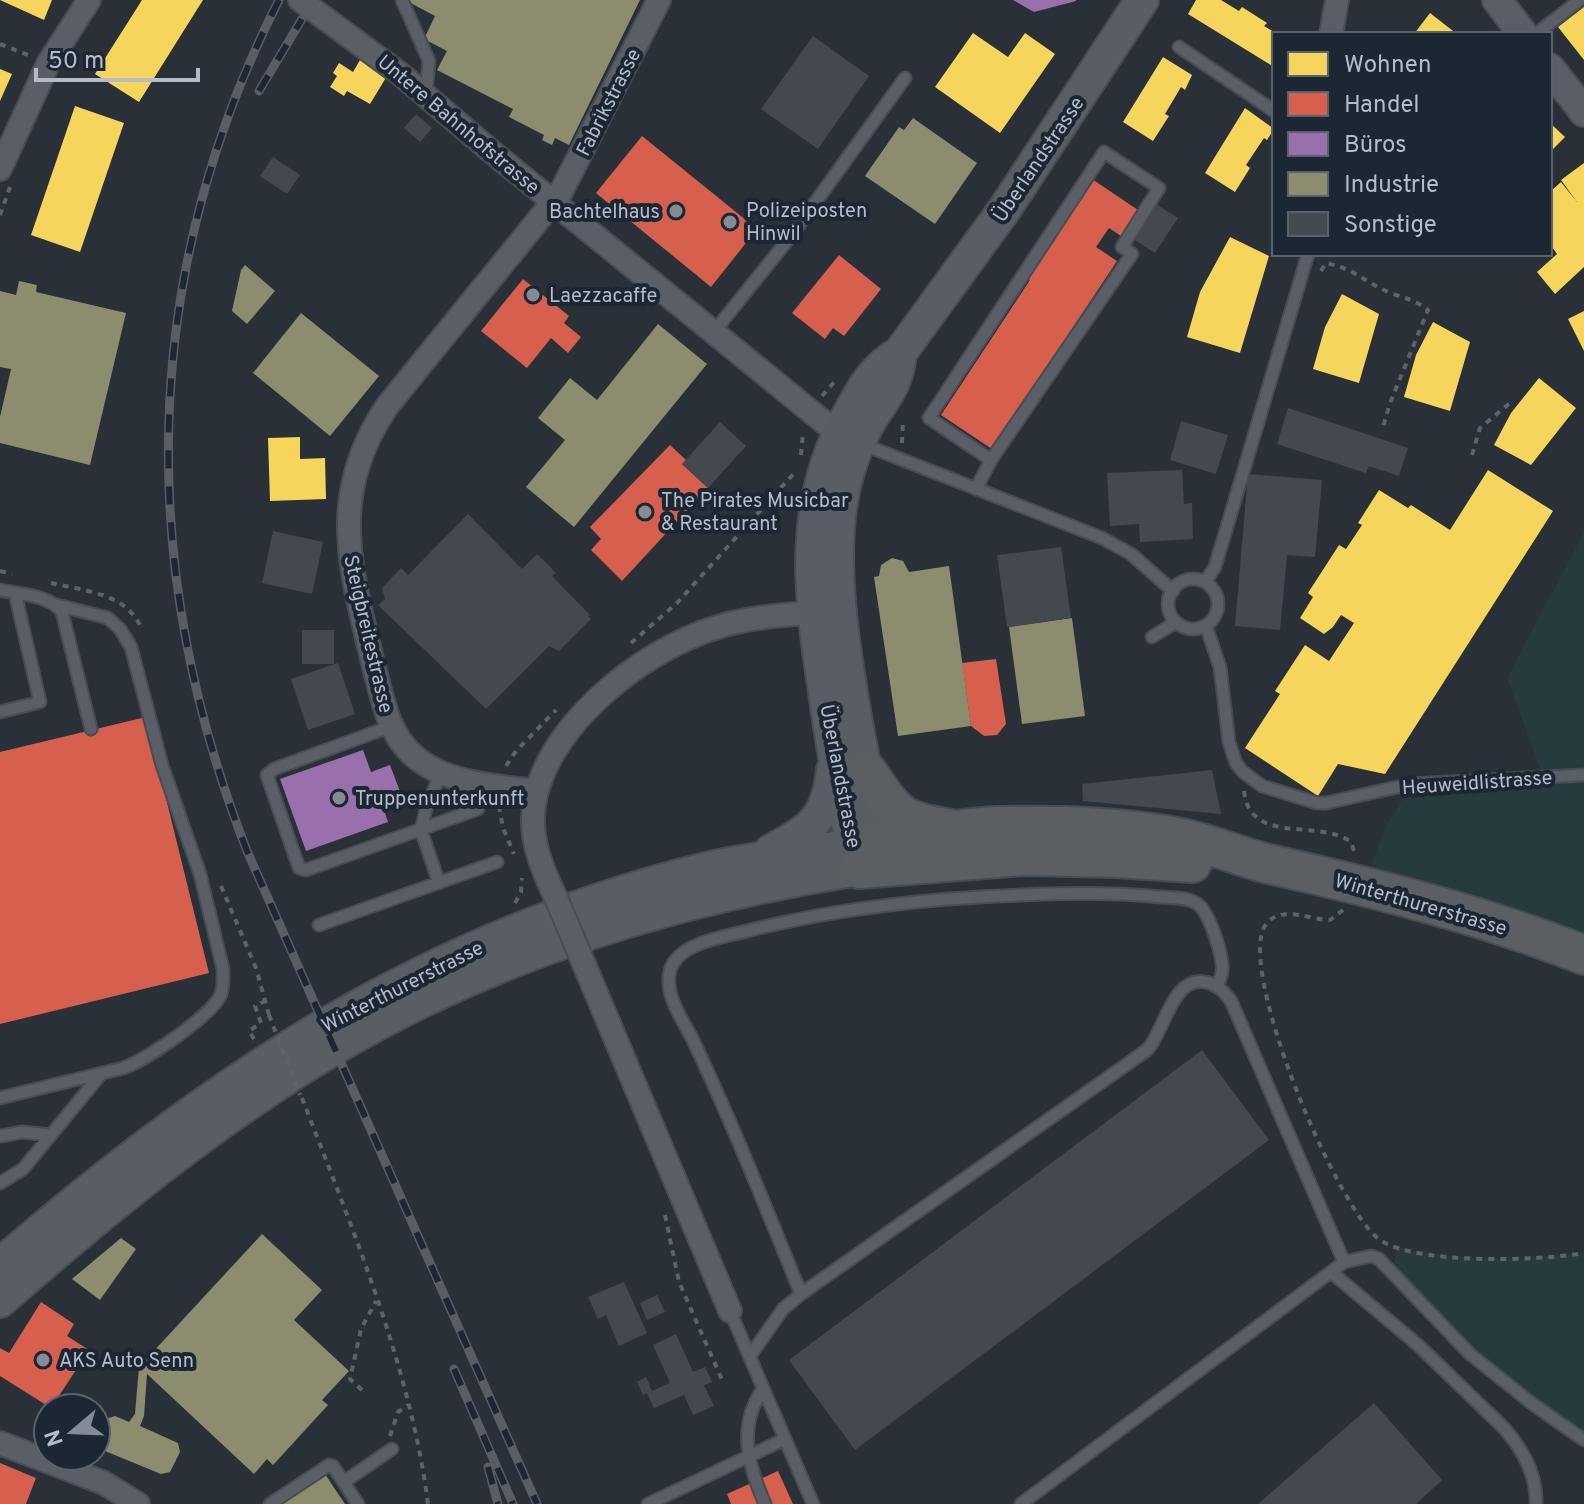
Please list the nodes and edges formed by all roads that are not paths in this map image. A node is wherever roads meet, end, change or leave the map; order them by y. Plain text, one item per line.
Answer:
1 (300, 0) edge
2 (402, 0) edge
3 (659, 0) edge
4 (1142, 0) edge
5 (1337, 0) edge
6 (1497, 0) edge
7 (1580, 0) edge
8 (86, 4) edge
9 (1331, 32) edge
10 (1521, 32) edge
11 (1539, 32) edge
12 (1179, 47) dead end
13 (1552, 71) edge
14 (905, 78) dead end
15 (426, 95) junction
16 (1272, 110) edge
17 (1584, 112) edge
18 (3, 155) edge
19 (553, 202) junction
20 (1307, 256) edge
21 (713, 333) junction
22 (849, 438) junction
23 (991, 460) junction
24 (976, 489) junction
25 (1205, 582) junction
26 (0, 590) edge
27 (1173, 591) junction
28 (15, 593) junction
29 (57, 605) junction
30 (827, 612) junction
31 (1176, 622) junction
32 (1206, 626) junction
33 (1152, 637) dead end
34 (0, 712) edge
35 (392, 726) junction
36 (91, 729) dead end
37 (850, 764) junction
38 (441, 772) junction
39 (1584, 775) edge
40 (536, 791) junction
41 (478, 809) dead end
42 (953, 829) junction
43 (421, 830) junction
44 (860, 852) junction
45 (759, 857) junction
46 (1255, 861) junction
47 (497, 862) dead end
48 (439, 883) junction
49 (319, 925) dead end
50 (1584, 955) edge
51 (1217, 986) junction
52 (102, 1074) junction
53 (0, 1098) edge
54 (51, 1135) junction
55 (0, 1136) edge
56 (0, 1183) edge
57 (1344, 1262) junction
58 (0, 1265) edge
59 (1331, 1272) junction
60 (801, 1294) junction
61 (0, 1301) edge
62 (730, 1311) joint
63 (750, 1356) junction
64 (763, 1389) junction
65 (785, 1439) junction
66 (1584, 1440) edge
67 (0, 1443) edge
68 (392, 1449) road end
69 (748, 1456) junction
70 (344, 1482) junction
71 (138, 1504) edge
72 (270, 1504) edge
73 (358, 1504) edge
74 (648, 1504) edge
75 (765, 1504) edge
76 (813, 1504) edge
77 (1021, 1504) edge
78 (1536, 1504) edge

1 - 15 street, Untere Bahnhofstrasse
2 - 15 lane
3 - 19 street, Fabrikstrasse
4 - 22 main road, Überlandstrasse
5 - 9 street
6 - 10 street
7 - 11 lane
8 - 18 street
12 - 16 lane
13 - 17 street
14 - 21 lane
15 - 19 street, Untere Bahnhofstrasse
19 - 21 street, Untere Bahnhofstrasse
19 - 35 street, Steigbreitestrasse
20 - 25 lane
21 - 22 street, Untere Bahnhofstrasse
22 - 24 lane
22 - 30 main road, Überlandstrasse
23 - 23 lane
23 - 24 lane
24 - 27 lane
25 - 27 lane
25 - 32 lane
26 - 28 lane
27 - 31 lane
28 - 29 lane
28 - 34 lane
29 - 36 lane
29 - 52 lane
30 - 37 main road, Überlandstrasse
30 - 40 street
31 - 32 lane
31 - 33 lane
32 - 39 lane, Heuweidlistrasse
35 - 38 street, Steigbreitestrasse
35 - 43 lane
37 - 42 highway
37 - 44 main road, Überlandstrasse
37 - 45 main road
38 - 40 street, Steigbreitestrasse
38 - 43 lane
40 - 62 street, bridge
41 - 43 lane
42 - 44 highway
42 - 46 highway
43 - 48 lane
44 - 45 main road, Winterthurerstrasse
44 - 46 highway
44 - 61 main road, Winterthurerstrasse
45 - 58 main road, Winterthurerstrasse
46 - 50 highway, Winterthurerstrasse
47 - 48 lane
48 - 49 lane
51 - 57 lane
51 - 60 lane
51 - 60 lane
52 - 53 lane
52 - 54 lane
54 - 55 lane
54 - 56 lane
57 - 59 lane
57 - 66 lane
59 - 77 lane
59 - 78 lane
60 - 63 lane
62 - 63 lane
63 - 64 lane
64 - 65 lane
64 - 69 lane
65 - 69 lane
65 - 76 lane
67 - 71 street
68 - 70 lane
69 - 74 lane
69 - 75 lane
70 - 72 lane
70 - 73 lane

